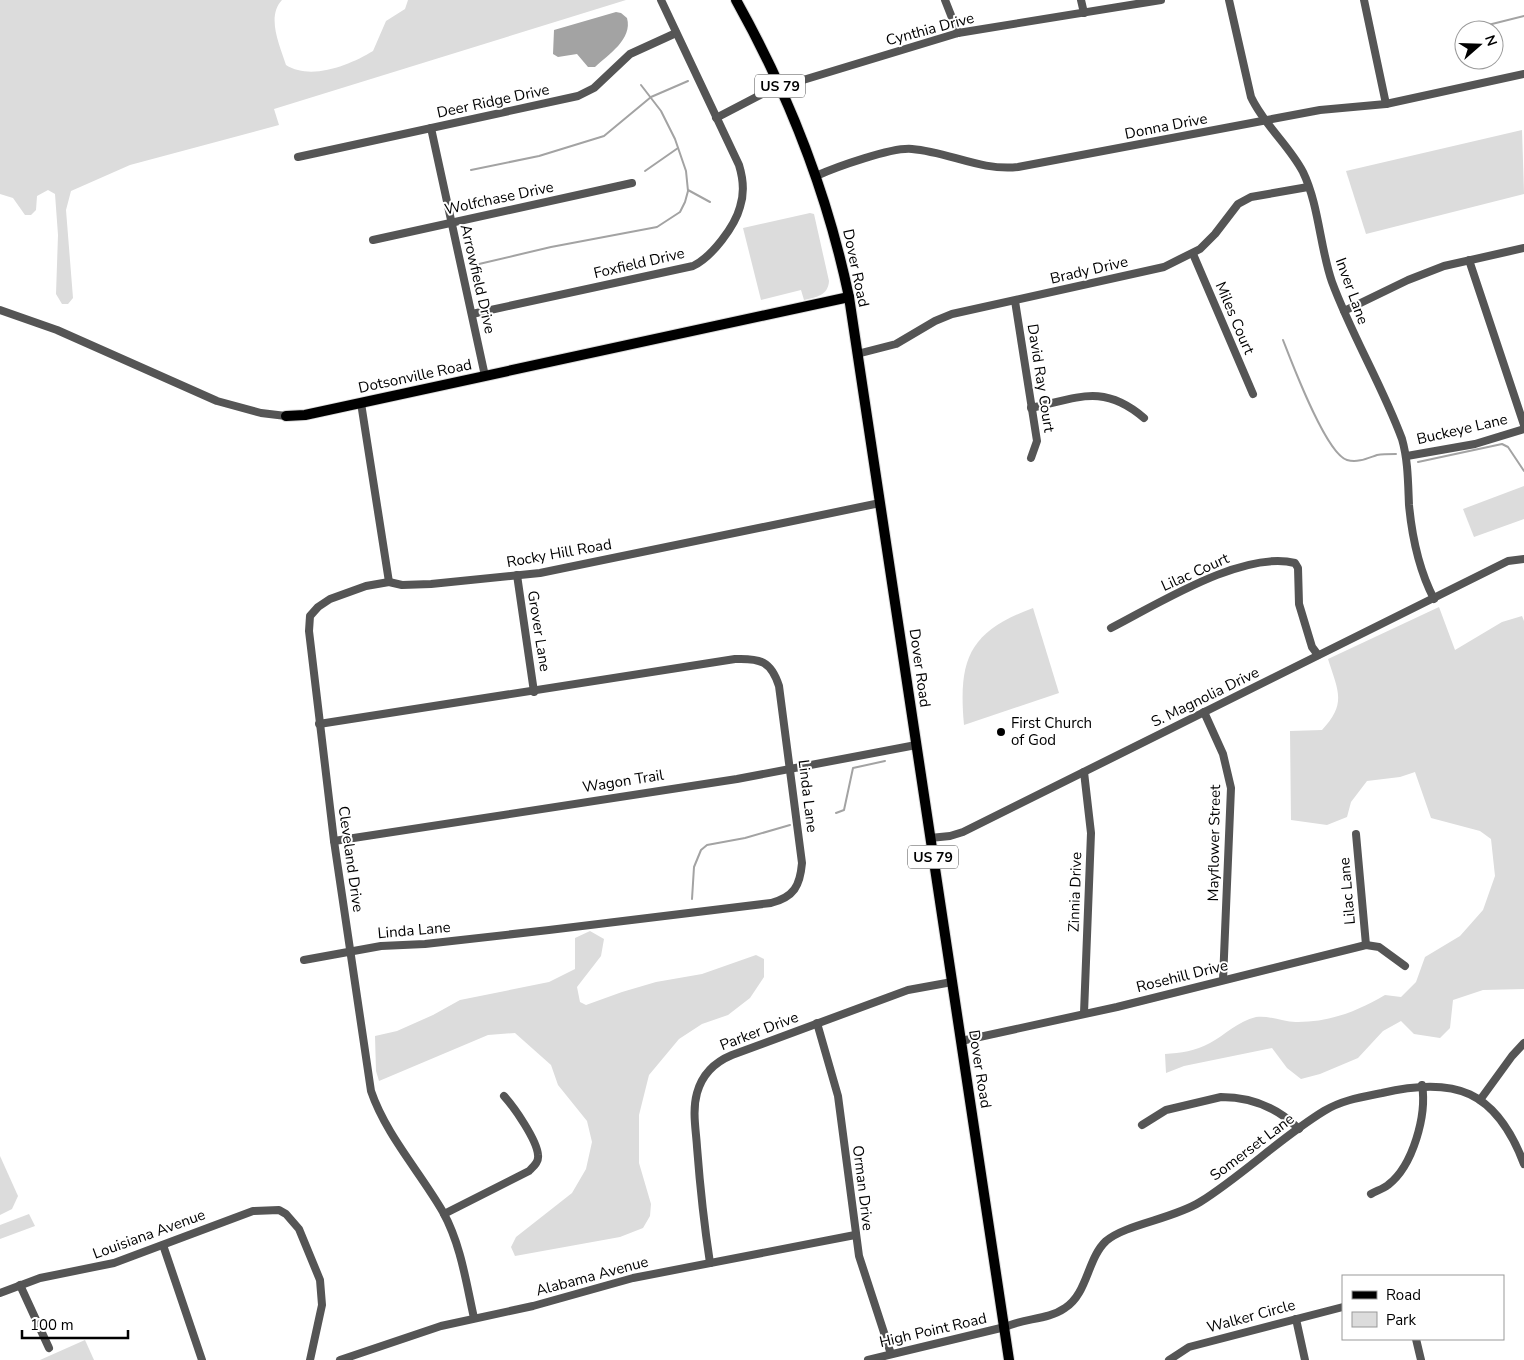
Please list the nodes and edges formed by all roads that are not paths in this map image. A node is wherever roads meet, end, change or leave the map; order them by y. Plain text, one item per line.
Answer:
1 (661, 0) edge
2 (736, 0) edge
3 (945, 0) edge
4 (1081, 0) edge
5 (1161, 0) edge
6 (1229, 0) edge
7 (1364, 0) edge
8 (1084, 13) junction
9 (676, 33) junction
10 (958, 33) junction
11 (1524, 74) edge
12 (780, 87) junction
13 (1386, 104) junction
14 (716, 118) junction
15 (1266, 121) junction
16 (431, 128) junction
17 (298, 158) dead end
18 (816, 176) junction
19 (632, 183) dead end
20 (1308, 187) junction
21 (451, 223) junction
22 (373, 240) dead end
23 (1524, 248) edge
24 (1192, 254) junction
25 (1468, 260) junction
26 (849, 296) junction
27 (1015, 300) junction
28 (0, 310) edge
29 (1344, 311) junction
30 (472, 314) junction
31 (857, 354) junction
32 (485, 376) junction
33 (1253, 394) dead end
34 (361, 404) junction
35 (1032, 408) junction
36 (286, 416) joint
37 (1144, 418) dead end
38 (1524, 427) edge
39 (1407, 456) junction
40 (1031, 458) dead end
41 (880, 503) junction
42 (1524, 559) edge
43 (517, 575) junction
44 (390, 582) junction
45 (1434, 599) junction
46 (1111, 628) dead end
47 (1318, 655) junction
48 (534, 692) junction
49 (1204, 712) junction
50 (319, 724) junction
51 (916, 745) junction
52 (790, 768) junction
53 (1084, 772) junction
54 (1356, 834) dead end
55 (930, 838) junction
56 (334, 841) junction
57 (1366, 946) junction
58 (350, 953) junction
59 (304, 960) dead end
60 (1405, 966) dead end
61 (1224, 980) junction
62 (952, 982) junction
63 (1084, 1013) junction
64 (817, 1023) junction
65 (961, 1041) junction
66 (1524, 1044) edge
67 (1422, 1085) junction
68 (504, 1096) dead end
69 (1480, 1100) junction
70 (1142, 1125) dead end
71 (1299, 1128) junction
72 (1524, 1164) edge
73 (1371, 1194) dead end
74 (444, 1214) junction
75 (855, 1235) junction
76 (163, 1245) junction
77 (710, 1263) junction
78 (20, 1285) junction
79 (0, 1293) edge
80 (1342, 1307) edge
81 (474, 1318) junction
82 (1296, 1319) junction
83 (1005, 1327) junction
84 (1416, 1340) edge
85 (49, 1348) dead end
86 (891, 1354) junction
87 (202, 1360) edge
88 (310, 1360) edge
89 (340, 1360) edge
90 (868, 1360) edge
91 (1009, 1360) edge
92 (1169, 1360) edge
93 (1305, 1360) edge
94 (1422, 1360) edge

1 - 9 street, Foxfield Drive
2 - 12 main road, Dover Road / US 79
3 - 10 street
4 - 8 street
5 - 8 street, Cynthia Drive
6 - 15 street, Inver Lane
7 - 13 street
8 - 10 street, Cynthia Drive
9 - 14 street, Foxfield Drive
9 - 16 street, Deer Ridge Drive
10 - 12 street, Cynthia Drive
11 - 13 street, Donna Drive
12 - 14 street, Cynthia Drive
12 - 18 main road, Dover Road / US 79
13 - 15 street, Donna Drive
14 - 30 street, Foxfield Drive
15 - 18 street, Donna Drive
15 - 20 street, Inver Lane
16 - 17 street, Deer Ridge Drive
16 - 21 street, Arrowfield Drive
18 - 26 main road, Dover Road / US 79
19 - 21 street, Wolfchase Drive
20 - 24 street, Brady Drive
20 - 29 street, Inver Lane
21 - 22 street, Wolfchase Drive
21 - 30 street, Arrowfield Drive
23 - 25 street
24 - 27 street, Brady Drive
24 - 33 street, Miles Court
25 - 29 street
25 - 38 street
26 - 31 main road, Dover Road / US 79
26 - 32 main road, Dotsonville Road
27 - 31 street, Brady Drive
27 - 35 street, David Ray Court
28 - 36 street, Dotsonville Road
29 - 39 street, Inver Lane
30 - 32 street, Arrowfield Drive
31 - 41 main road, Dover Road / US 79
32 - 34 main road, Dotsonville Road
34 - 36 main road, Dotsonville Road
34 - 44 street
35 - 37 street
35 - 40 street, David Ray Court
38 - 39 street, Buckeye Lane
39 - 45 street, Inver Lane
41 - 43 street, Rocky Hill Road
41 - 51 main road, Dover Road / US 79
42 - 45 street, S. Magnolia Drive
43 - 44 street, Rocky Hill Road
43 - 48 street, Grover Lane
44 - 50 street, Cleveland Drive
45 - 47 street, S. Magnolia Drive
46 - 47 street, Lilac Court
47 - 49 street, S. Magnolia Drive
48 - 50 street, Linda Lane
48 - 52 street, Linda Lane
49 - 53 street, S. Magnolia Drive
49 - 61 street, Mayflower Street
50 - 56 street, Cleveland Drive
51 - 52 street, Wagon Trail
51 - 55 main road, Dover Road / US 79
52 - 56 street, Wagon Trail
52 - 58 street, Linda Lane
53 - 55 street, S. Magnolia Drive
53 - 63 street, Zinnia Drive
54 - 57 street, Lilac Lane
55 - 62 main road, Dover Road / US 79
56 - 58 street, Cleveland Drive
57 - 60 street
57 - 61 street, Rosehill Drive
58 - 59 street, Linda Lane
58 - 74 street, Cleveland Drive
61 - 63 street, Rosehill Drive
62 - 64 street, Parker Drive
62 - 65 main road, Dover Road / US 79
63 - 65 street, Rosehill Drive
64 - 75 street, Orman Drive
64 - 77 street, Parker Drive
65 - 83 main road, Dover Road / US 79
66 - 69 street
67 - 69 street, Somerset Lane
67 - 71 street, Somerset Lane
67 - 73 street
68 - 74 street
69 - 72 street, Somerset Lane
70 - 71 street
71 - 83 street, Somerset Lane
74 - 81 street, Cleveland Drive
75 - 77 street, Alabama Avenue
75 - 86 street, Orman Drive
76 - 78 street, Louisiana Avenue
76 - 87 street
76 - 88 street, Louisiana Avenue
77 - 81 street, Alabama Avenue
78 - 79 street, Louisiana Avenue
78 - 85 street
80 - 82 street, Walker Circle
81 - 89 street, Alabama Avenue
82 - 92 street, Walker Circle
82 - 93 street
83 - 86 street, High Point Road
83 - 91 main road, Dover Road / US 79
84 - 94 street
86 - 90 street, High Point Road

